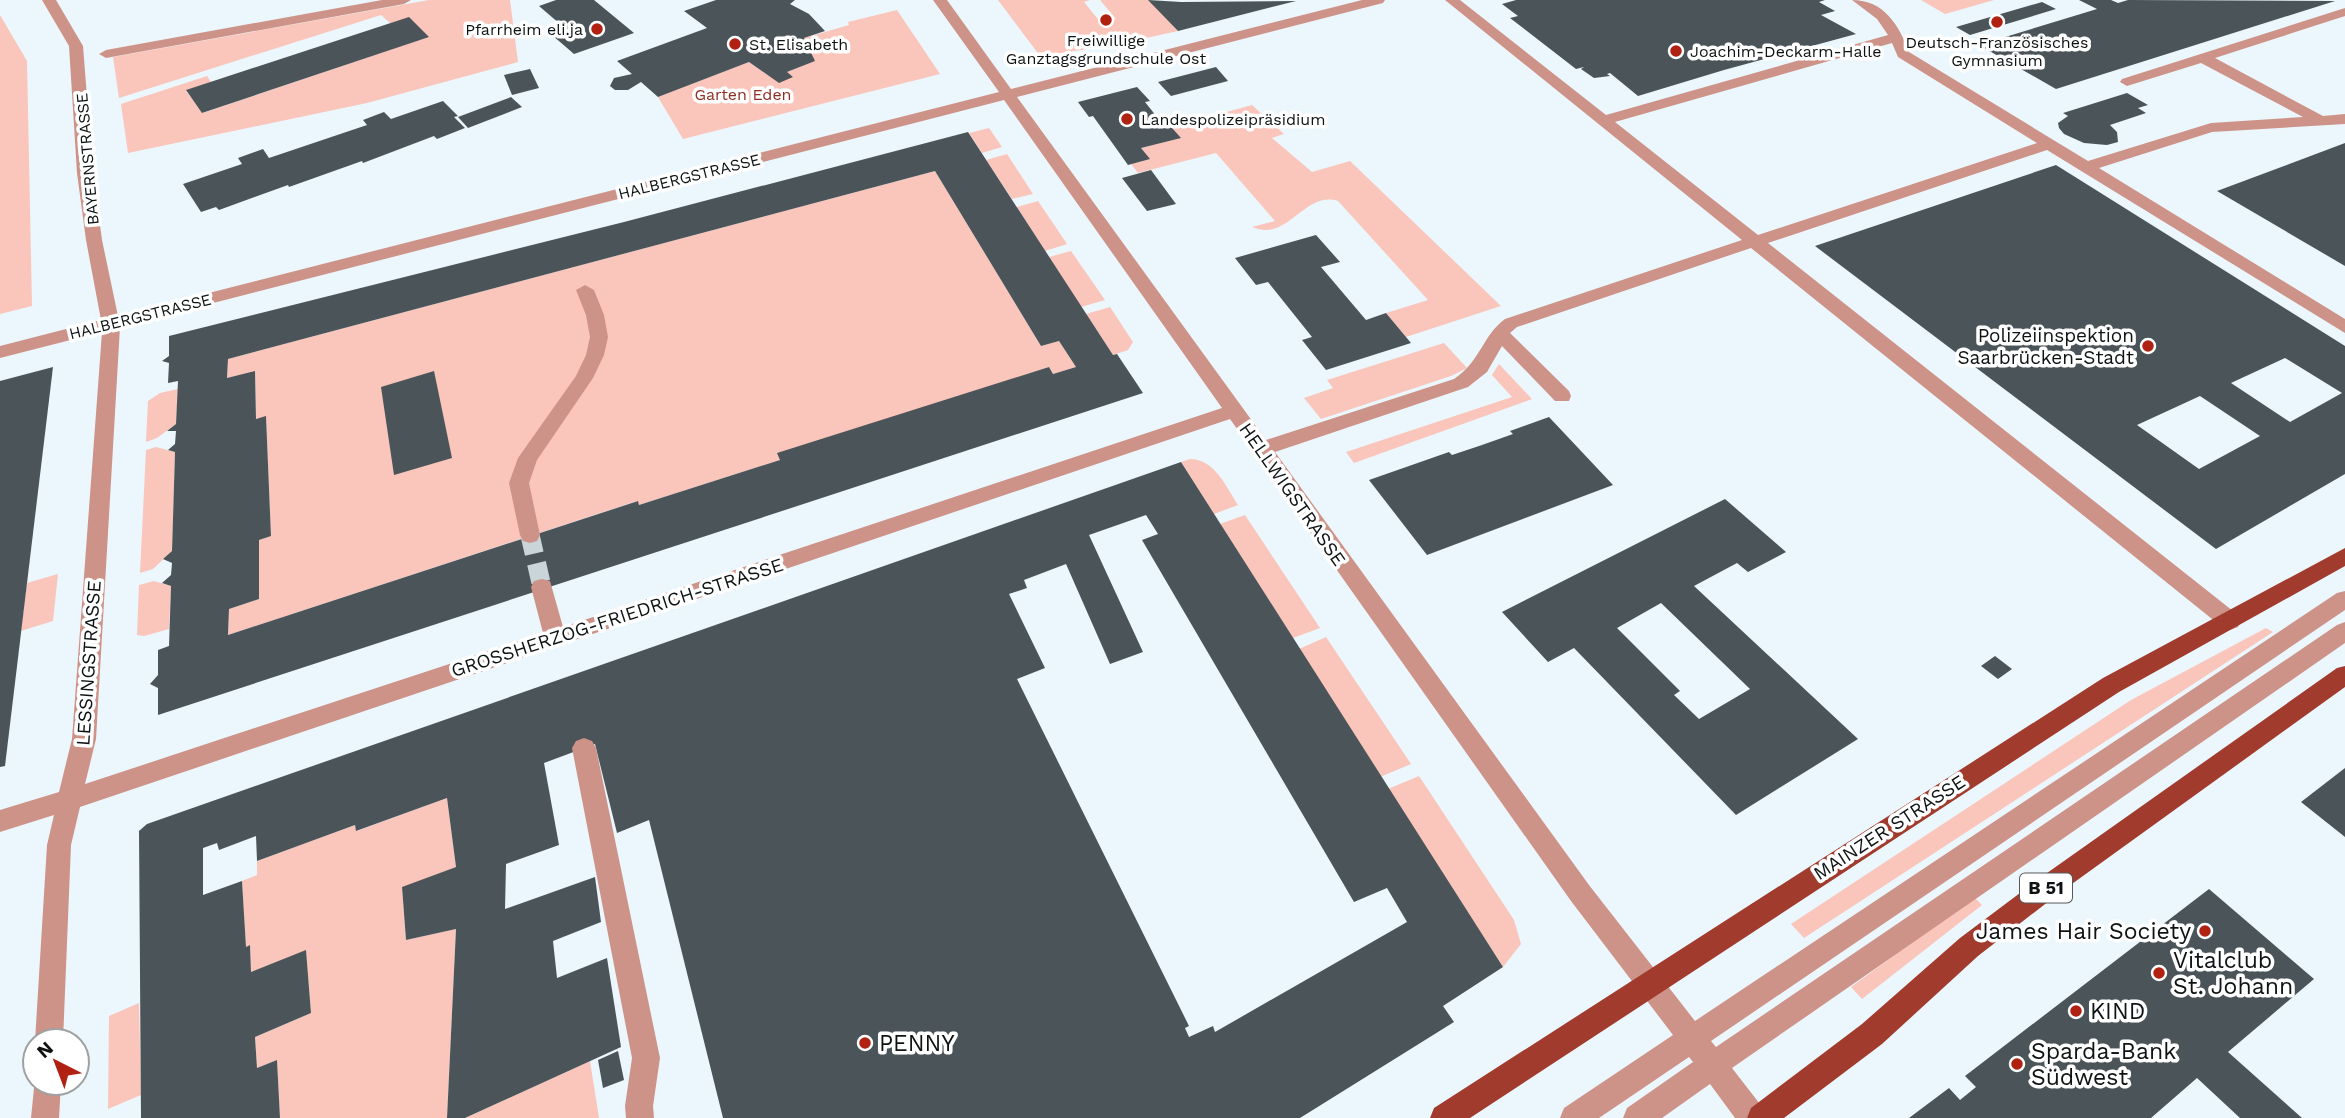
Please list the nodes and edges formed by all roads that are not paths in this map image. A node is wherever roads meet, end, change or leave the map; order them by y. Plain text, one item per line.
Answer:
1 (49, 0) edge
2 (404, 0) edge
3 (940, 0) edge
4 (1378, 0) edge
5 (1452, 0) edge
6 (1859, 0) edge
7 (2345, 12) edge
8 (1897, 37) junction
9 (106, 54) dead end
10 (2203, 58) junction
11 (2127, 82) dead end
12 (1009, 94) junction
13 (2345, 119) edge
14 (1602, 121) junction
15 (2323, 122) junction
16 (2050, 144) junction
17 (2086, 167) junction
18 (1752, 242) junction
19 (585, 290) dead end
20 (111, 324) junction
21 (2345, 327) edge
22 (1499, 332) junction
23 (0, 352) edge
24 (1562, 396) dead end
25 (1234, 411) junction
26 (1261, 449) junction
27 (530, 536) tunnel mouth
28 (2345, 556) edge
29 (542, 587) tunnel mouth
30 (2345, 599) edge
31 (2230, 621) junction
32 (2345, 631) edge
33 (555, 637) junction
34 (2345, 675) edge
35 (584, 748) dead end
36 (68, 800) junction
37 (0, 821) edge
38 (1650, 984) junction
39 (50, 1027) edge
40 (1692, 1038) junction
41 (1712, 1065) junction
42 (46, 1097) edge
43 (45, 1118) edge
44 (640, 1118) edge
45 (1444, 1118) edge
46 (1574, 1118) edge
47 (1637, 1118) edge
48 (1753, 1118) edge
49 (1761, 1118) edge

1 - 20 street, BAYERNSTRASSE
2 - 9 street
3 - 12 street, HELLWIGSTRASSE
4 - 12 street, HALBERGSTRASSE
5 - 14 street
6 - 8 street
7 - 10 street
8 - 14 street
8 - 16 street
10 - 11 street
10 - 15 street
12 - 20 street, HALBERGSTRASSE
12 - 25 street, HELLWIGSTRASSE
13 - 15 street
14 - 18 street
15 - 17 street
16 - 17 street
16 - 18 street
17 - 21 street
18 - 22 street
18 - 31 street
19 - 27 street
20 - 23 street, HALBERGSTRASSE
20 - 36 street, LESSINGSTRASSE
22 - 24 street
22 - 26 street
25 - 26 street, HELLWIGSTRASSE
25 - 33 street, GROSSHERZOG-FRIEDRICH-STRASSE
26 - 38 street, HELLWIGSTRASSE
28 - 31 main road, MAINZER STRASSE
29 - 33 street
30 - 40 street
31 - 38 main road, MAINZER STRASSE
32 - 41 street
33 - 36 street, GROSSHERZOG-FRIEDRICH-STRASSE
34 - 49 main road, B 51
35 - 44 street
36 - 37 street, GROSSHERZOG-FRIEDRICH-STRASSE
36 - 39 street, LESSINGSTRASSE
38 - 40 street, HELLWIGSTRASSE
38 - 45 main road, MAINZER STRASSE
40 - 41 street, HELLWIGSTRASSE
40 - 46 street
41 - 47 street
41 - 48 street, HELLWIGSTRASSE
42 - 43 street

